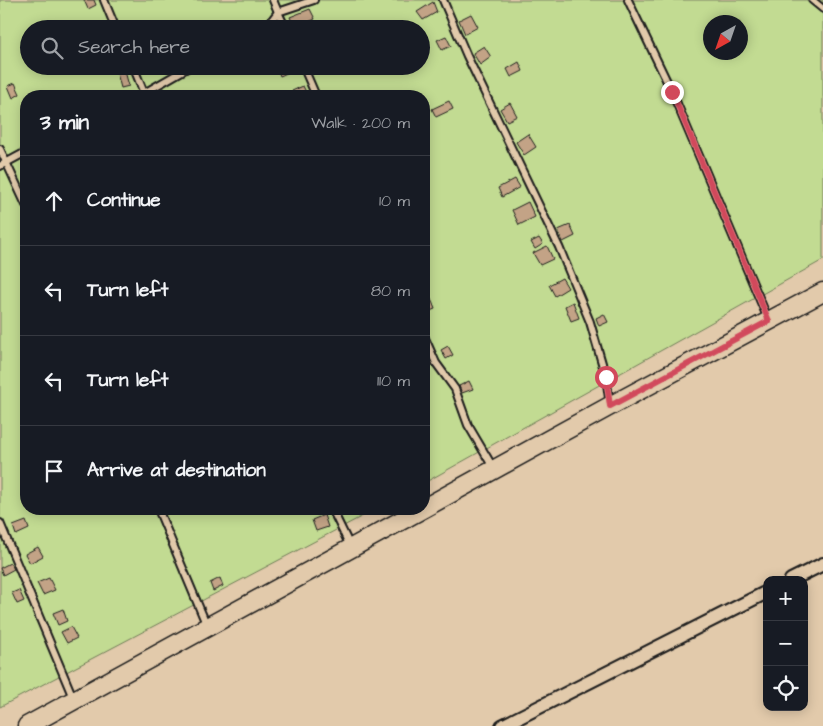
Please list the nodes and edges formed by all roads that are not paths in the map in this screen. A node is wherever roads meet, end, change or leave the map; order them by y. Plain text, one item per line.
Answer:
1 (104, 0) edge
2 (273, 0) edge
3 (314, 0) edge
4 (443, 0) edge
5 (628, 0) edge
6 (812, 0) edge
7 (823, 10) edge
8 (278, 12) junction
9 (112, 20) edge
10 (272, 20) edge
11 (282, 20) edge
12 (136, 75) edge
13 (176, 75) edge
14 (307, 75) edge
15 (143, 90) edge
16 (152, 90) edge
17 (313, 90) edge
18 (0, 149) edge
19 (20, 155) edge
20 (3, 164) edge
21 (20, 194) edge
22 (823, 292) edge
23 (769, 321) junction
24 (430, 350) edge
25 (610, 406) junction
26 (494, 470) junction
27 (430, 505) edge
28 (161, 515) edge
29 (335, 515) edge
30 (412, 515) edge
31 (0, 523) edge
32 (351, 548) junction
33 (823, 564) edge
34 (799, 576) edge
35 (763, 594) edge
36 (208, 627) junction
37 (74, 700) junction
38 (27, 726) edge
39 (502, 726) edge

1 - 9 lane
2 - 8 lane
3 - 8 lane
4 - 25 lane
5 - 23 lane
6 - 7 lane
8 - 10 lane
8 - 11 lane
12 - 15 lane
13 - 16 lane
14 - 17 lane
18 - 20 lane
19 - 20 lane
20 - 21 lane
22 - 23 main road
23 - 25 main road
24 - 26 lane
25 - 26 main road
26 - 27 main road
28 - 36 lane
29 - 32 lane
30 - 32 main road
31 - 37 lane
32 - 36 main road
33 - 34 street
35 - 39 street
36 - 37 main road
37 - 38 main road

